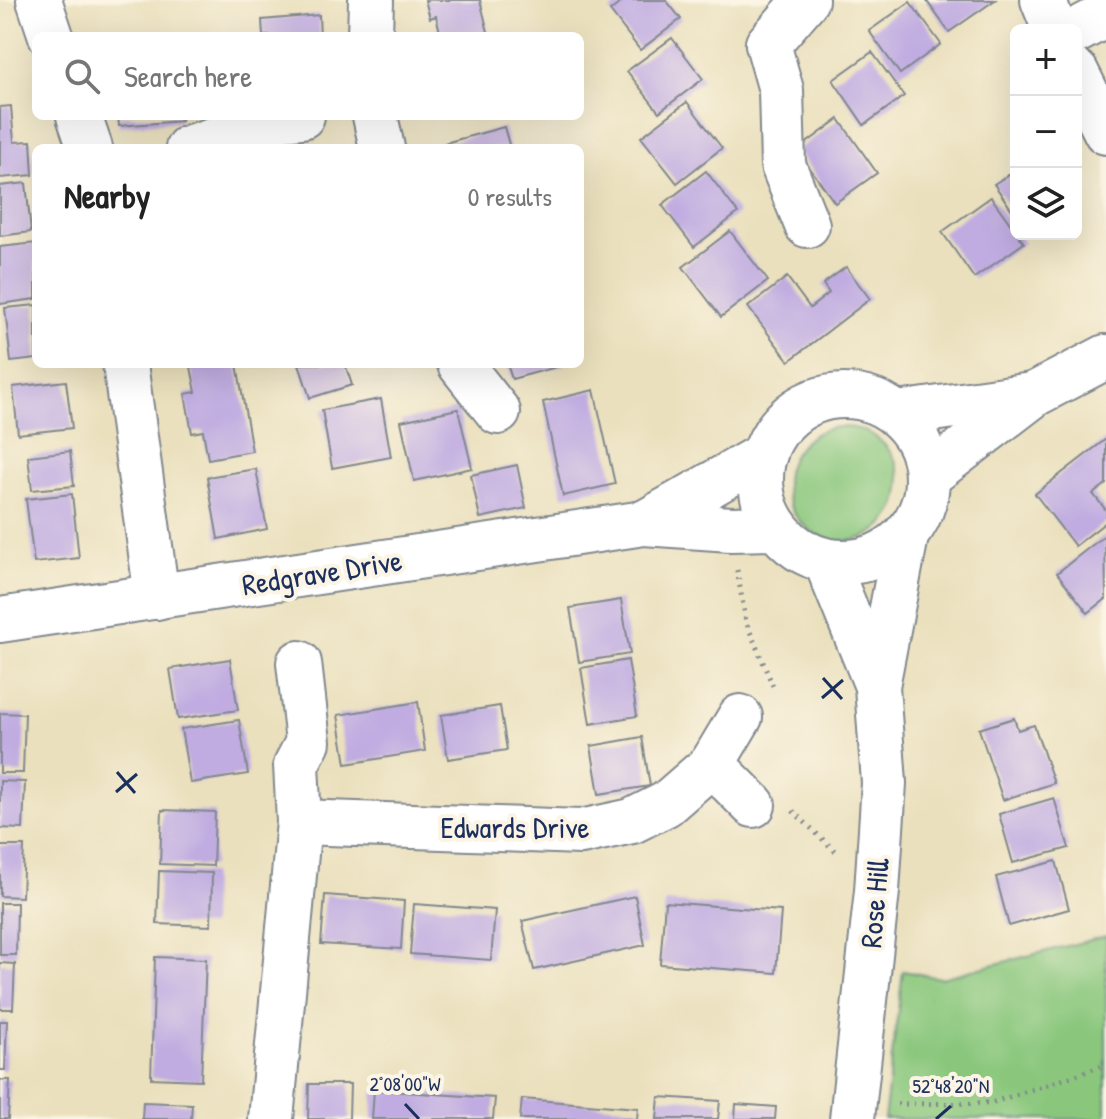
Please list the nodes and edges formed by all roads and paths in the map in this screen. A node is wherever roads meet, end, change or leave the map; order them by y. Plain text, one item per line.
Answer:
1 (39, 0) edge
2 (371, 0) edge
3 (806, 0) edge
4 (1043, 0) edge
5 (1106, 15) edge
6 (1053, 24) edge
7 (1082, 28) edge
8 (50, 32) edge
9 (370, 32) edge
10 (1082, 84) edge
11 (80, 120) edge
12 (273, 120) edge
13 (376, 120) edge
14 (1106, 132) edge
15 (89, 144) edge
16 (200, 144) edge
17 (381, 144) edge
18 (807, 225) dead end
19 (1106, 357) edge
20 (126, 368) edge
21 (463, 368) edge
22 (1035, 394) junction
23 (498, 412) dead end
24 (898, 414) junction
25 (765, 454) junction
26 (928, 476) junction
27 (644, 523) junction
28 (776, 528) junction
29 (731, 529) junction
30 (906, 536) junction
31 (826, 561) junction
32 (157, 597) junction
33 (0, 620) edge
34 (299, 663) dead end
35 (877, 686) junction
36 (756, 708) joint
37 (712, 764) junction
38 (753, 805) joint
39 (299, 822) junction
40 (840, 856) dead end
41 (1106, 1065) edge
42 (872, 1112) edge
43 (271, 1119) edge

1 - 8 street
2 - 9 street
3 - 18 street
4 - 6 street
5 - 7 street
10 - 14 street
11 - 15 street
12 - 16 street
13 - 17 street
19 - 22 street
20 - 32 street
21 - 23 street
22 - 24 street
22 - 26 street
24 - 25 street, Redgrave Drive
24 - 26 street
25 - 27 street, Redgrave Drive
25 - 28 street, Redgrave Drive
26 - 30 street
27 - 29 street, Redgrave Drive
27 - 32 street, Redgrave Drive
28 - 29 street, Redgrave Drive
28 - 31 street
29 - 36 path
30 - 31 street
30 - 35 street, Rose Hill
31 - 35 street, Rose Hill
32 - 33 street, Redgrave Drive
34 - 39 street
35 - 42 street, Rose Hill
36 - 37 street, Edwards Drive
37 - 38 street
37 - 39 street, Edwards Drive
38 - 40 path
39 - 43 street
41 - 42 path

